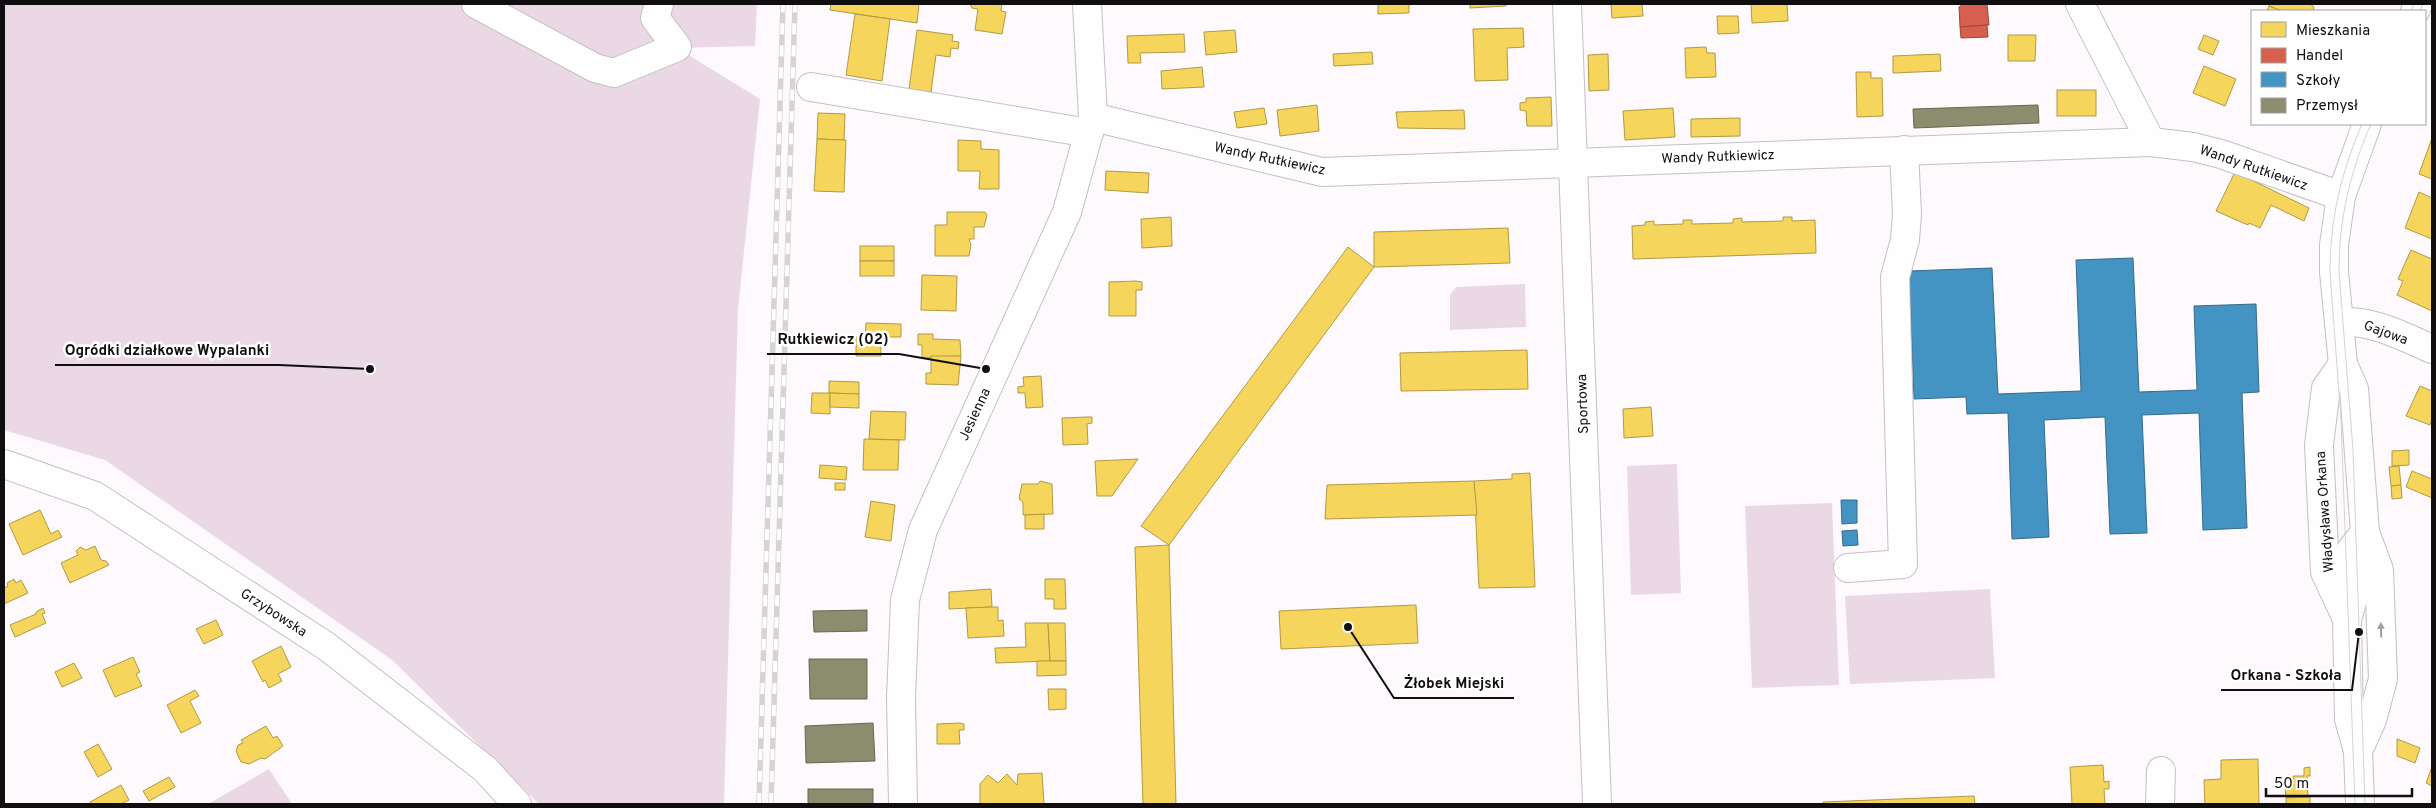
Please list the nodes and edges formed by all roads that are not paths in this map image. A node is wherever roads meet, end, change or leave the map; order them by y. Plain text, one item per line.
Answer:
1 (476, 4) edge
2 (659, 4) edge
3 (1087, 4) edge
4 (1567, 4) edge
5 (2080, 4) edge
6 (811, 87) dead end
7 (1091, 125) junction
8 (2367, 125) edge
9 (2151, 142) junction
10 (1904, 150) junction
11 (1574, 161) junction
12 (2341, 196) junction
13 (2339, 322) junction
14 (2432, 349) edge
15 (2343, 364) junction
16 (2326, 388) junction
17 (2359, 448) junction
18 (4, 464) edge
19 (2365, 532) junction
20 (1848, 568) dead end
21 (2347, 619) junction
22 (2348, 687) junction
23 (2372, 720) junction
24 (2358, 751) junction
25 (2161, 771) dead end
26 (517, 804) edge
27 (904, 804) edge
28 (1597, 804) edge
29 (2160, 804) edge
30 (2360, 804) edge

1 - 2 street
3 - 7 street, Jesienna
4 - 11 street, Sportowa
5 - 9 street
6 - 7 street, Wandy Rutkiewicz
7 - 11 street, Wandy Rutkiewicz
7 - 27 street, Jesienna
8 - 12 street, Władysława Orkana
9 - 10 street, Wandy Rutkiewicz
9 - 12 street, Wandy Rutkiewicz
10 - 11 street, Wandy Rutkiewicz
10 - 20 street
11 - 28 street, Sportowa
12 - 13 street, Władysława Orkana
13 - 14 street, Gajowa
13 - 15 street, Władysława Orkana
15 - 16 street, Władysława Orkana
15 - 17 street, Władysława Orkana
16 - 17 street
16 - 21 street, Władysława Orkana
17 - 19 street, Władysława Orkana
18 - 26 street, Grzybowska
19 - 21 street
23 -> 19 street, Władysława Orkana
21 - 22 street, Władysława Orkana
22 - 23 street
22 - 24 street, Władysława Orkana
23 - 24 street, Władysława Orkana
24 - 30 street, Władysława Orkana
25 - 29 street

